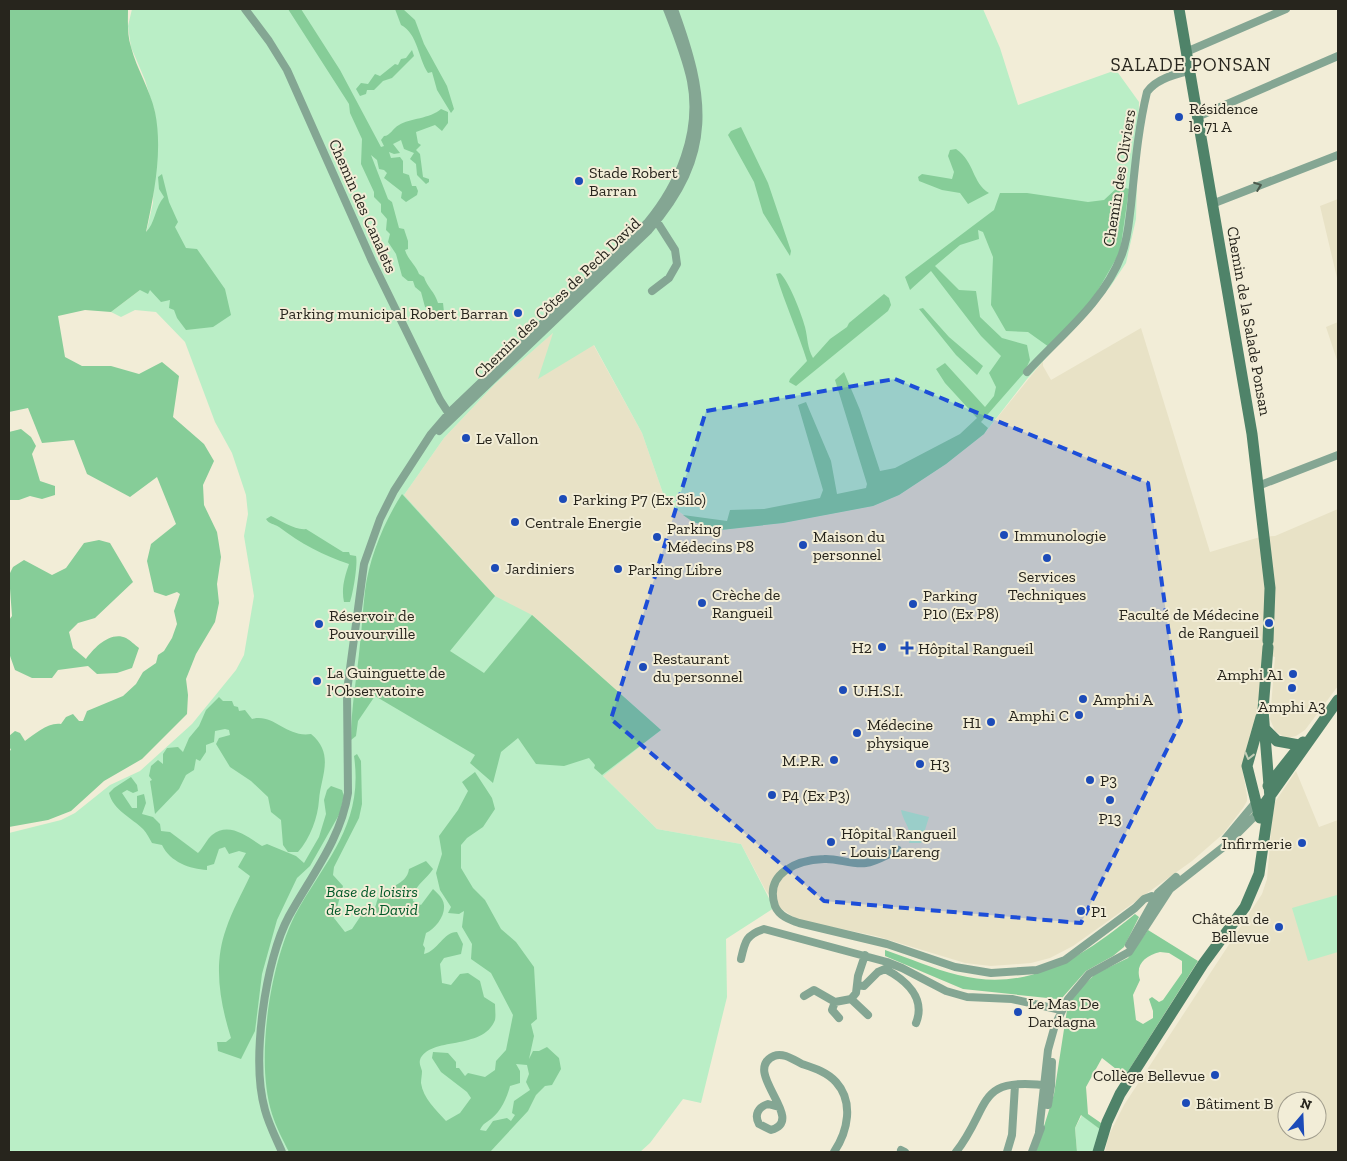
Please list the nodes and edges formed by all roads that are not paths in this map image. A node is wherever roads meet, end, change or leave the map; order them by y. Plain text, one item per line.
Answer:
1 (245, 9) edge
2 (667, 9) edge
3 (674, 9) edge
4 (1178, 9) edge
5 (1286, 9) edge
6 (1186, 52) junction
7 (1338, 56) edge
8 (1189, 71) junction
9 (1197, 117) junction
10 (1338, 155) edge
11 (1212, 204) junction
12 (655, 218) junction
13 (652, 290) dead end
14 (1027, 372) dead end
15 (450, 416) junction
16 (1338, 455) edge
17 (1258, 486) junction
18 (1338, 700) edge
19 (1263, 710) junction
20 (1264, 728) junction
21 (1313, 734) junction
22 (1298, 745) junction
23 (1269, 784) junction
24 (1270, 798) junction
25 (1257, 808) junction
26 (1266, 833) junction
27 (898, 850) dead end
28 (1155, 904) junction
29 (865, 956) junction
30 (741, 959) dead end
31 (857, 985) junction
32 (804, 996) dead end
33 (851, 998) junction
34 (835, 1002) junction
35 (1061, 1010) junction
36 (868, 1015) dead end
37 (839, 1018) dead end
38 (916, 1023) dead end
39 (1015, 1085) junction
40 (1048, 1086) junction
41 (769, 1088) junction
42 (764, 1105) junction
43 (779, 1108) junction
44 (282, 1152) edge
45 (834, 1152) edge
46 (956, 1152) edge
47 (1007, 1152) edge
48 (1032, 1152) edge
49 (1098, 1152) edge

1 - 15 street, Chemin des Canalets
2 - 12 street, Chemin des Côtes de Pech David
3 - 12 street, Chemin des Côtes de Pech David
4 - 6 street, Chemin de la Salade Ponsan
5 - 6 street
6 - 8 street, Chemin de la Salade Ponsan
7 - 9 street
8 - 9 street, Chemin de la Salade Ponsan
8 - 14 street, Chemin des Oliviers
9 - 11 street, Chemin de la Salade Ponsan
11 -> 10 street
11 - 17 street, Chemin de la Salade Ponsan
12 - 13 street
12 - 15 street, Chemin des Côtes de Pech David
15 - 44 street, Chemin des Côtes de Pech David
16 - 17 street
17 - 19 street, Chemin de la Salade Ponsan
18 - 21 street
19 - 20 street, Chemin de la Salade Ponsan
19 -> 25 street, Chemin de la Salade Ponsan
20 - 22 street
20 - 23 street, Chemin de la Salade Ponsan
21 - 22 street
21 - 24 street
22 - 23 street
23 - 24 street, Chemin de la Salade Ponsan
23 - 25 street
24 - 25 street
24 - 26 street, Chemin de la Salade Ponsan
25 - 26 street, Chemin de la Salade Ponsan
25 - 28 street
26 - 49 street, Chemin de la Salade Ponsan
27 - 28 street
28 - 35 street
29 - 30 street
29 - 31 street
29 - 35 street
31 - 33 street
31 - 38 street
32 - 34 street
33 - 34 street
33 - 36 street
34 - 37 street
35 - 40 street
39 - 40 street
39 - 46 street
39 - 47 street
40 - 48 street
41 - 42 street
41 - 43 street
41 - 45 street
42 - 43 street
42 - 43 street

